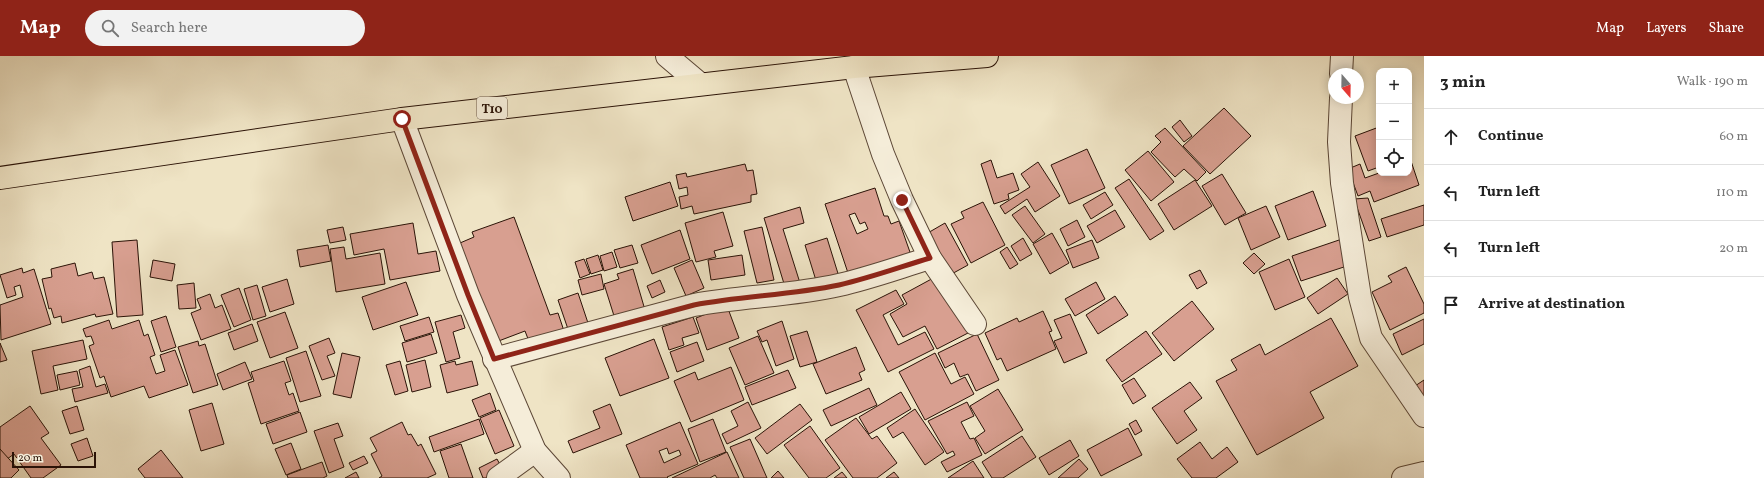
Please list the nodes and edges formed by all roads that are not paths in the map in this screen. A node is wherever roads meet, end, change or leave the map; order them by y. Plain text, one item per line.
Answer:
1 (667, 56) edge
2 (987, 56) edge
3 (1342, 56) edge
4 (854, 67) junction
5 (1341, 68) edge
6 (700, 84) junction
7 (1341, 104) edge
8 (402, 119) junction
9 (0, 178) edge
10 (930, 258) junction
11 (975, 324) dead end
12 (494, 359) junction
13 (1424, 416) edge
14 (535, 451) junction
15 (1424, 473) edge
16 (498, 478) edge
17 (559, 478) edge
18 (1403, 478) edge

1 - 6 street
2 - 4 highway, T10
3 - 5 street
4 - 6 highway, T10
4 - 10 street
6 - 8 highway, T10
7 - 13 street
8 - 9 highway, T10
8 - 12 street
10 - 11 street
10 - 12 street
12 - 14 street
14 - 16 street
14 - 17 street
15 - 18 street

